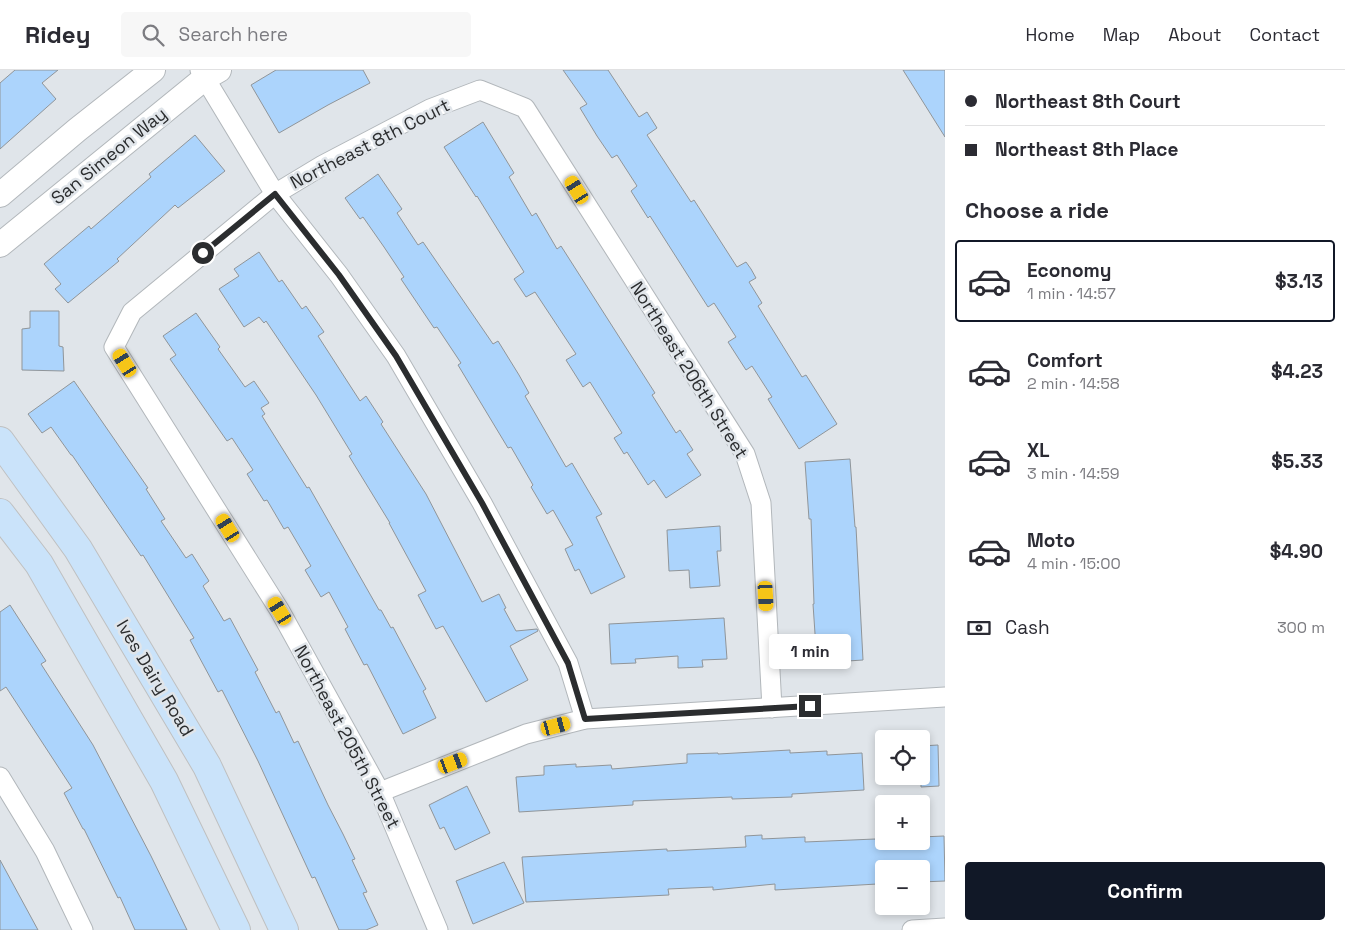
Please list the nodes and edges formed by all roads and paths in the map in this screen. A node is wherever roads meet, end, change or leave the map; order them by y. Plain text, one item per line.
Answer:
1 (153, 70) edge
2 (208, 73) edge
3 (480, 90) joint
4 (275, 194) junction
5 (0, 196) edge
6 (0, 245) edge
7 (114, 347) joint
8 (0, 441) edge
9 (0, 513) edge
10 (945, 698) edge
11 (772, 708) junction
12 (585, 719) junction
13 (0, 778) edge
14 (380, 792) junction
15 (945, 928) edge
16 (83, 930) edge
17 (236, 930) edge
18 (284, 930) edge
19 (438, 930) edge
20 (912, 930) edge

1 - 5 street
2 - 4 street
2 - 6 street, San Simeon Way
3 - 4 street, Northeast 8th Court
3 - 11 street, Northeast 206th Street
4 - 7 street, Northeast 8th Court
4 - 12 street
7 - 14 street, Northeast 205th Street
8 - 18 main road, Ives Dairy Road
9 - 17 main road
10 - 11 street
11 - 12 street
12 - 14 street
13 - 16 street
14 - 19 street, Northeast 205th Street
15 - 20 street

